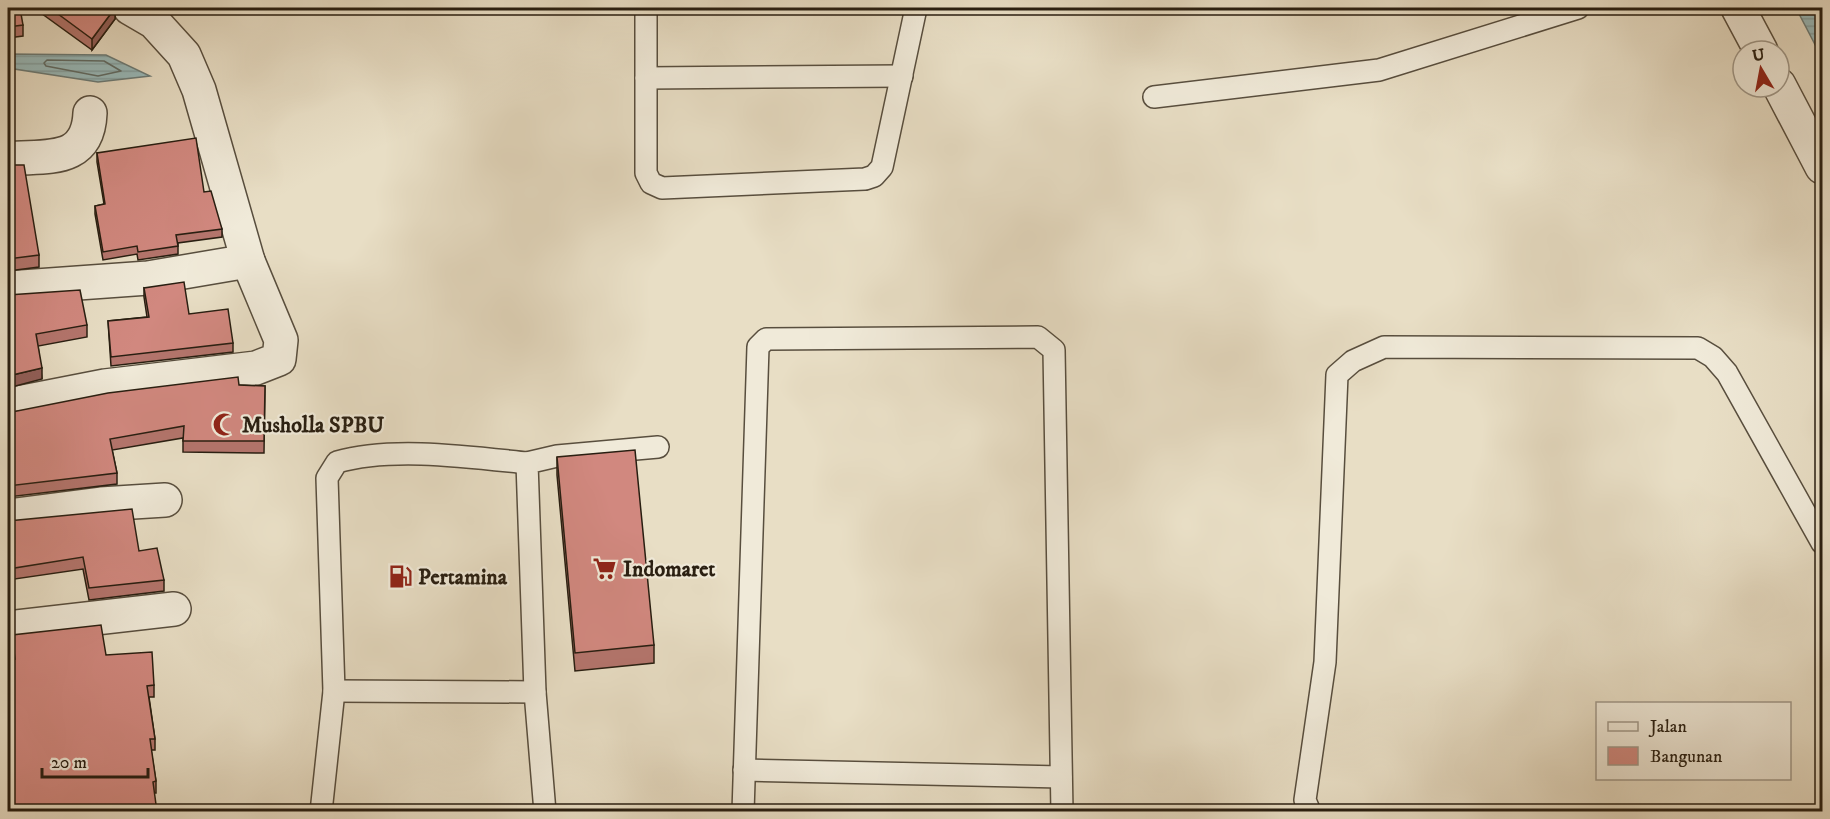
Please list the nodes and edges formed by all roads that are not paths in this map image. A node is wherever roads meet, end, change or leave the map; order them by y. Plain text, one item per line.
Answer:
1 (130, 8) edge
2 (646, 8) edge
3 (916, 8) edge
4 (1578, 8) edge
5 (1738, 8) edge
6 (1755, 39) edge
7 (902, 76) junction
8 (646, 78) junction
9 (1154, 97) dead end
10 (1786, 99) edge
11 (90, 113) dead end
12 (8, 159) edge
13 (1822, 167) edge
14 (248, 261) junction
15 (8, 288) edge
16 (8, 405) edge
17 (658, 447) dead end
18 (527, 463) junction
19 (165, 500) dead end
20 (8, 516) edge
21 (1822, 543) edge
22 (174, 609) dead end
23 (8, 628) edge
24 (334, 691) junction
25 (535, 692) junction
26 (744, 770) junction
27 (1061, 777) junction
28 (321, 812) edge
29 (545, 812) edge
30 (743, 812) edge
31 (1062, 812) edge
32 (1310, 812) edge

1 - 14 street
2 - 8 lane
3 - 7 lane
4 - 9 lane
5 - 6 street
7 - 8 lane
7 - 8 lane
10 - 13 street
11 - 12 street
14 - 15 street
14 - 16 street
17 - 18 lane
18 - 24 lane
18 - 25 lane
19 - 20 street
21 - 32 lane
22 - 23 street
24 - 25 lane
24 - 28 lane
25 - 29 lane
26 - 27 lane
26 - 27 lane
26 - 30 lane
27 - 31 lane

